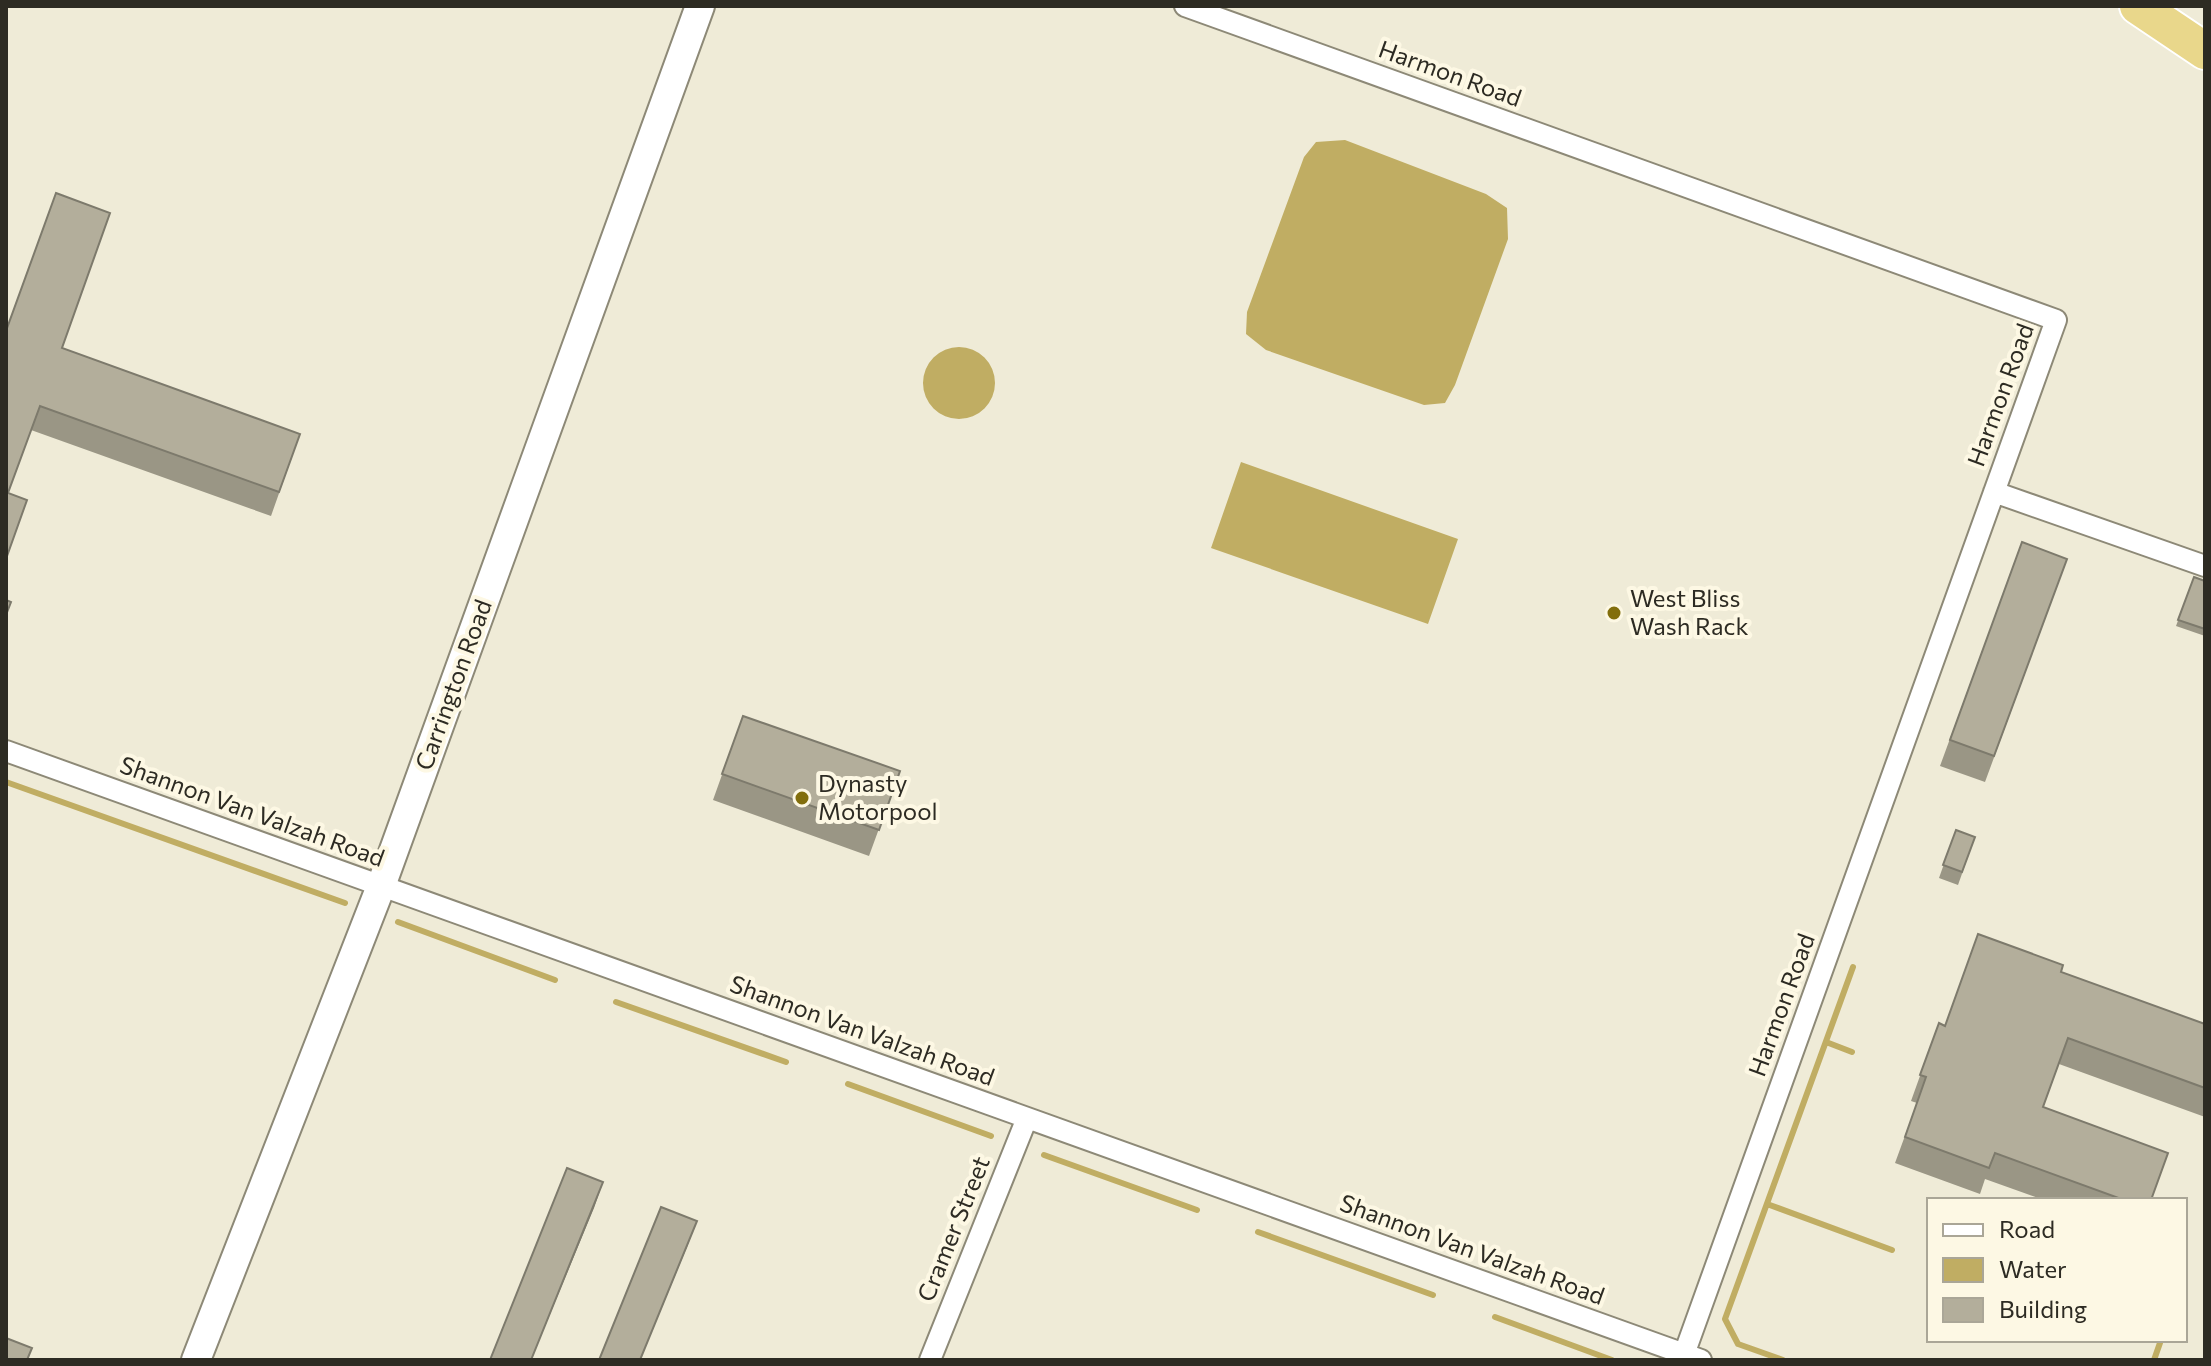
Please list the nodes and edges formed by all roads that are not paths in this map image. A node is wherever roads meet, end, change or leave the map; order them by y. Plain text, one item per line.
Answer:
1 (700, 6) edge
2 (1185, 6) edge
3 (2138, 6) edge
4 (2205, 51) edge
5 (1994, 492) junction
6 (2205, 566) edge
7 (6, 751) edge
8 (381, 886) junction
9 (1027, 1118) junction
10 (1689, 1358) edge
11 (196, 1360) edge
12 (930, 1360) edge

1 - 8 street, Carrington Road
2 - 5 street, Harmon Road
3 - 4 highway
5 - 6 street
5 - 10 street, Harmon Road
7 - 8 street, Shannon Van Valzah Road
8 - 9 street, Shannon Van Valzah Road
8 - 11 street, Carrington Road
9 - 10 street, Shannon Van Valzah Road
9 - 12 street, Cramer Street

